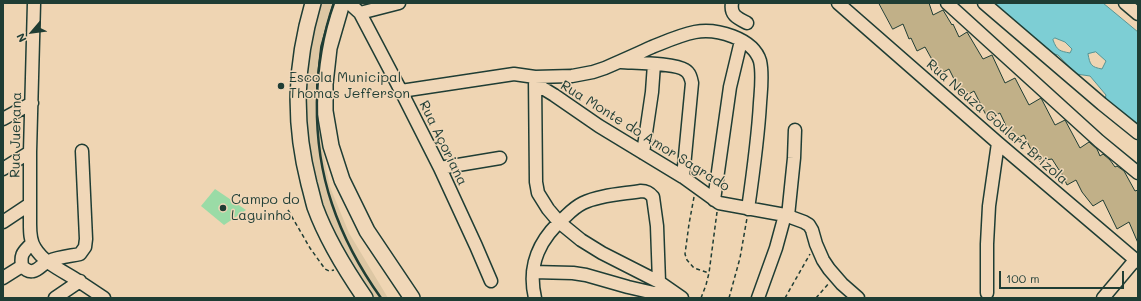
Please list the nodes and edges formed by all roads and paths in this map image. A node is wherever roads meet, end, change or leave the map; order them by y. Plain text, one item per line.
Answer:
1 (34, 3) edge
2 (313, 3) edge
3 (342, 3) edge
4 (349, 3) edge
5 (399, 3) edge
6 (732, 3) edge
7 (838, 3) edge
8 (946, 3) edge
9 (984, 3) edge
10 (1125, 3) edge
11 (360, 13) junction
12 (1138, 13) edge
13 (747, 24) dead end
14 (741, 41) junction
15 (618, 62) junction
16 (654, 64) junction
17 (535, 81) junction
18 (401, 91) junction
19 (32, 103) junction
20 (3, 119) edge
21 (795, 130) dead end
22 (1138, 133) edge
23 (998, 143) junction
24 (82, 151) dead end
25 (30, 152) junction
26 (643, 153) junction
27 (500, 158) dead end
28 (440, 168) junction
29 (3, 169) edge
30 (1138, 173) edge
31 (683, 177) junction
32 (696, 186) junction
33 (716, 202) junction
34 (30, 204) junction
35 (748, 209) junction
36 (288, 210) dead end
37 (787, 215) junction
38 (3, 222) edge
39 (559, 222) junction
40 (32, 243) junction
41 (816, 244) junction
42 (47, 261) junction
43 (1136, 261) edge
44 (342, 264) junction
45 (22, 266) junction
46 (532, 272) junction
47 (709, 273) junction
48 (3, 278) edge
49 (835, 278) junction
50 (80, 281) junction
51 (491, 281) dead end
52 (659, 282) junction
53 (987, 293) dead end
54 (54, 298) edge
55 (104, 298) edge
56 (365, 298) edge
57 (412, 298) edge
58 (535, 298) edge
59 (681, 298) edge
60 (700, 298) edge
61 (729, 298) edge
62 (758, 298) edge
63 (785, 298) edge
64 (816, 298) edge
65 (858, 298) edge
66 (1103, 298) edge

1 - 19 street, Rua Juerana
2 - 44 main road
3 - 57 main road
4 - 11 street, Rua Açoriana
5 - 11 street
6 - 13 street
7 - 23 street, Rua Neuza Goulart Brizola
8 - 30 street
9 - 22 street
10 - 12 street
11 - 18 street, Rua Açoriana
14 - 15 street
14 - 33 street
14 - 35 street
15 - 16 street
15 - 17 street
16 - 26 street
16 - 31 street
17 - 18 street
17 - 26 street, Rua Monte do Amor Sagrado
17 - 39 street
18 - 28 street, Rua Açoriana
19 - 20 street
19 - 25 street, Rua Juerana
21 - 37 street
23 - 43 street, Rua Neuza Goulart Brizola
23 - 53 street
24 - 42 street
25 - 29 street
25 - 34 street, Rua Juerana
26 - 31 street, Rua Monte do Amor Sagrado
27 - 28 street
28 - 51 street, Rua Açoriana
31 - 32 street, Rua Monte do Amor Sagrado
32 - 33 street, Rua Monte do Amor Sagrado
32 - 47 path
33 - 35 street, Rua Monte do Amor Sagrado
33 - 47 path
34 - 38 street
34 - 40 street, Rua Juerana
35 - 37 street, Rua Monte do Amor Sagrado
35 - 61 path
36 - 44 path
37 - 41 street, Rua Monte do Amor Sagrado
37 - 62 street
39 - 46 street
39 - 52 street
39 - 52 street
40 - 42 street
40 - 45 street
41 - 49 street
41 - 63 path
42 - 45 street
42 - 50 street
43 - 66 street
44 - 56 main road
45 - 48 street
46 - 58 street
46 - 59 street
47 - 60 path
49 - 64 path
49 - 65 street
50 - 54 street
50 - 55 street
52 - 59 street

